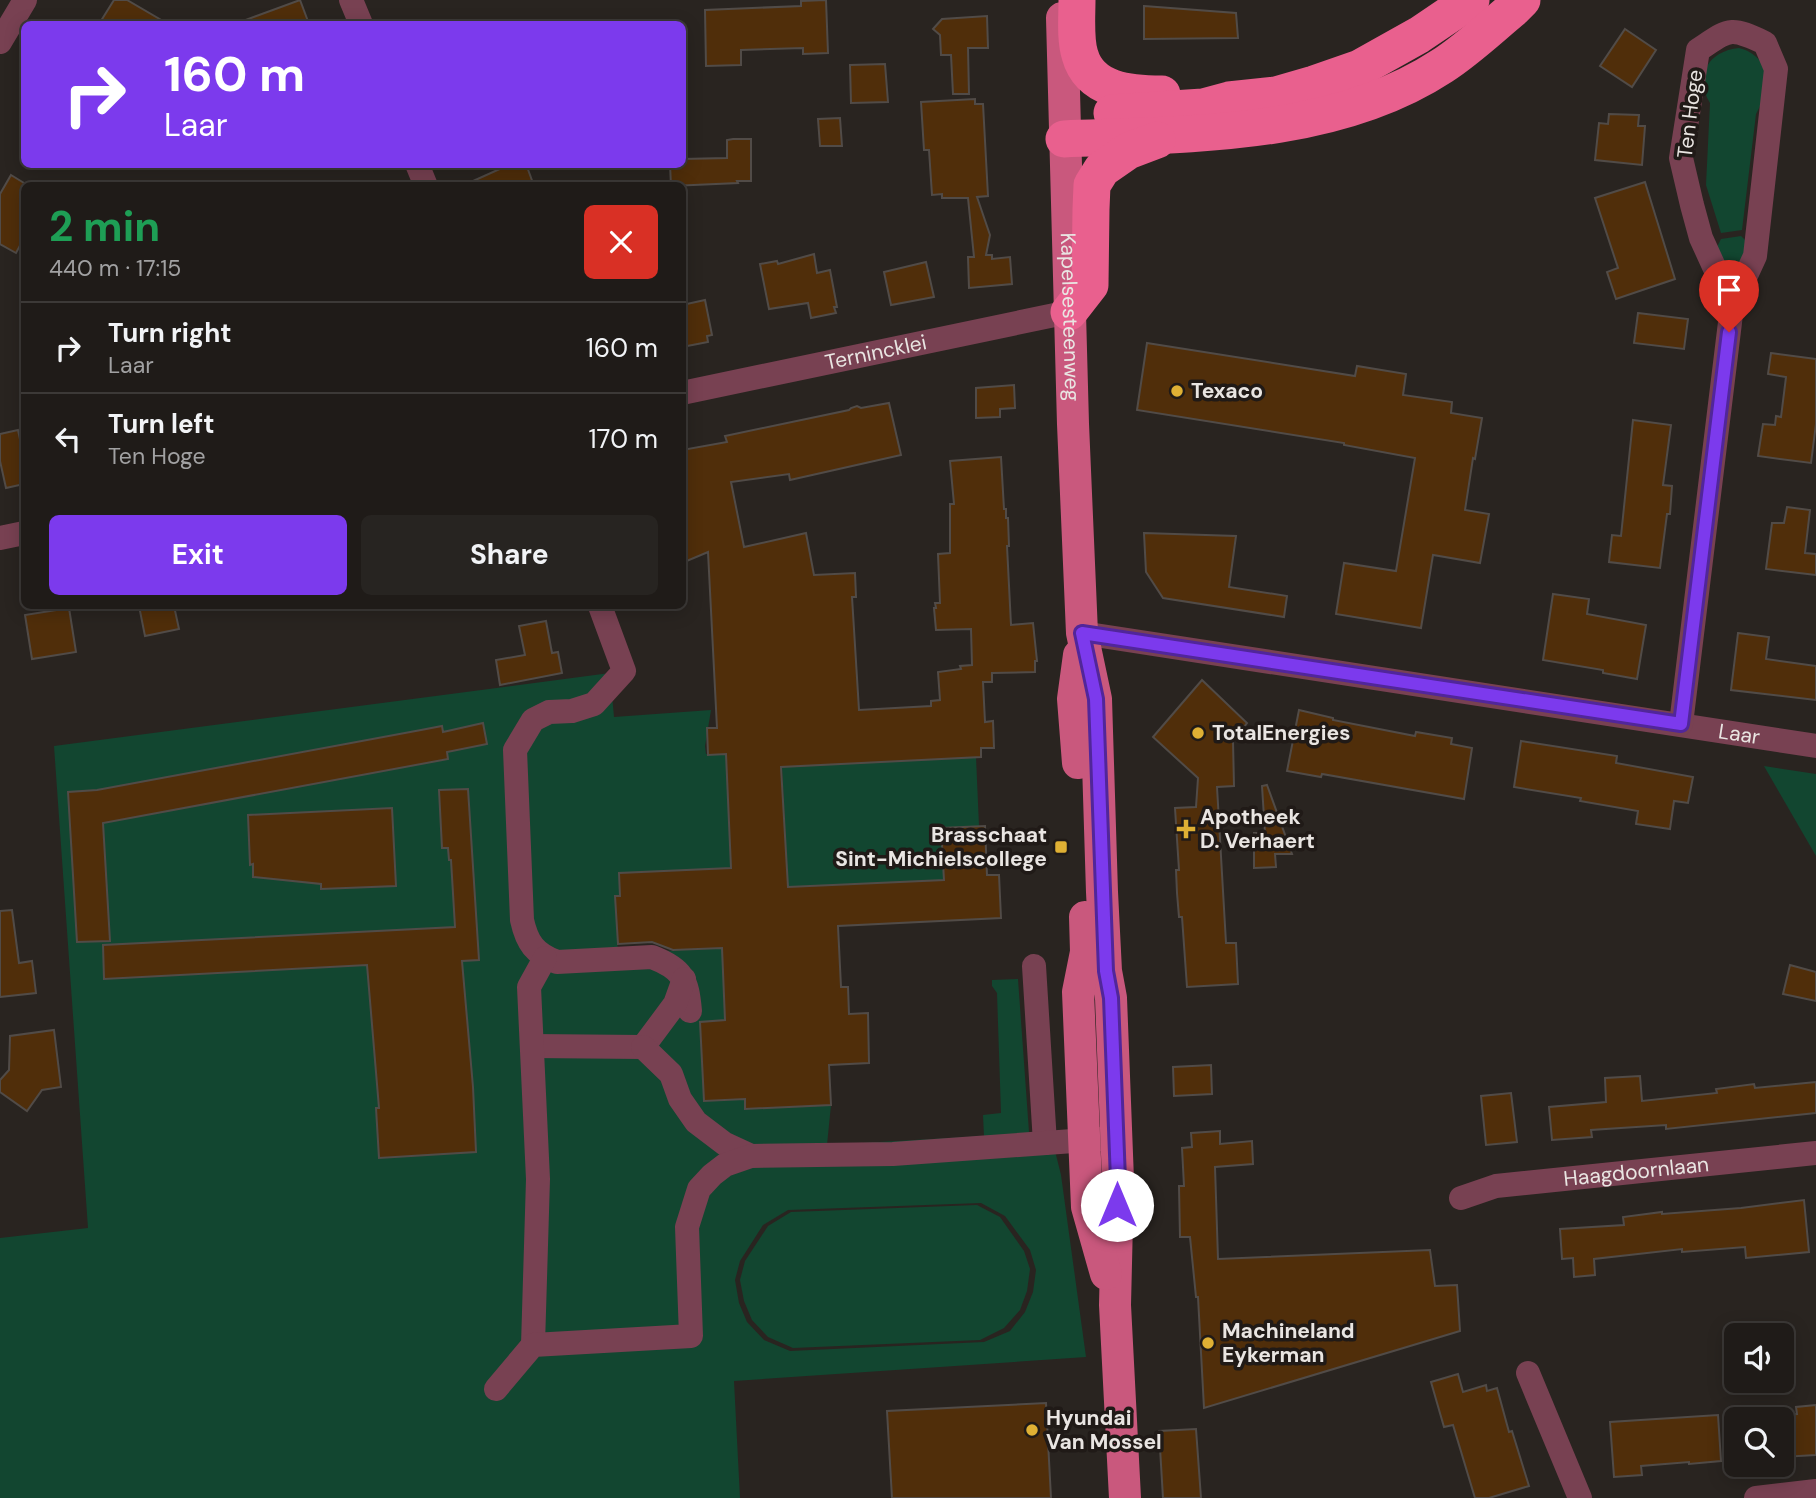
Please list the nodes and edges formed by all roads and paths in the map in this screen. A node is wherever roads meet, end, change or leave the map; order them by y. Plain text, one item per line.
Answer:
1 (25, 0) edge
2 (352, 0) edge
3 (1061, 0) edge
4 (1077, 0) edge
5 (1471, 0) edge
6 (1522, 0) edge
7 (359, 21) edge
8 (0, 43) edge
9 (1229, 100) junction
10 (1064, 127) junction
11 (1168, 136) junction
12 (1732, 306) junction
13 (1069, 312) junction
14 (686, 392) edge
15 (21, 534) edge
16 (0, 538) edge
17 (601, 609) edge
18 (1082, 633) junction
19 (1681, 724) junction
20 (1816, 746) edge
21 (545, 958) junction
22 (1034, 966) dead end
23 (685, 979) junction
24 (690, 1012) dead end
25 (531, 1046) junction
26 (643, 1048) junction
27 (1100, 1139) junction
28 (1045, 1143) junction
29 (1816, 1153) edge
30 (751, 1156) junction
31 (1461, 1198) dead end
32 (533, 1345) junction
33 (1528, 1373) dead end
34 (496, 1389) dead end
35 (1816, 1491) edge
36 (1125, 1498) edge
37 (1580, 1498) edge
38 (1756, 1498) edge

1 - 8 street
2 - 7 street
3 - 10 main road, Kapelsesteenweg
4 - 9 highway
5 - 9 highway
6 - 11 highway
9 - 10 highway
10 - 11 highway
10 - 13 main road, Kapelsesteenweg
11 - 13 highway
12 - 12 street, Ten Hoge
12 - 19 street, Ten Hoge
13 - 14 street, Ternincklei
13 - 18 main road, Kapelsesteenweg
15 - 16 street
17 - 21 street
18 - 19 street, Laar
18 - 27 main road, Kapelsesteenweg
19 - 20 street, Laar
21 - 23 street
21 - 25 street
22 - 28 street
23 - 24 street
23 - 26 street
25 - 26 street
25 - 32 street
26 - 30 street
27 - 28 street
27 - 36 main road, Kapelsesteenweg
28 - 30 street
29 - 31 street, Haagdoornlaan
30 - 32 street
32 - 34 street
33 - 37 street
35 - 38 street

